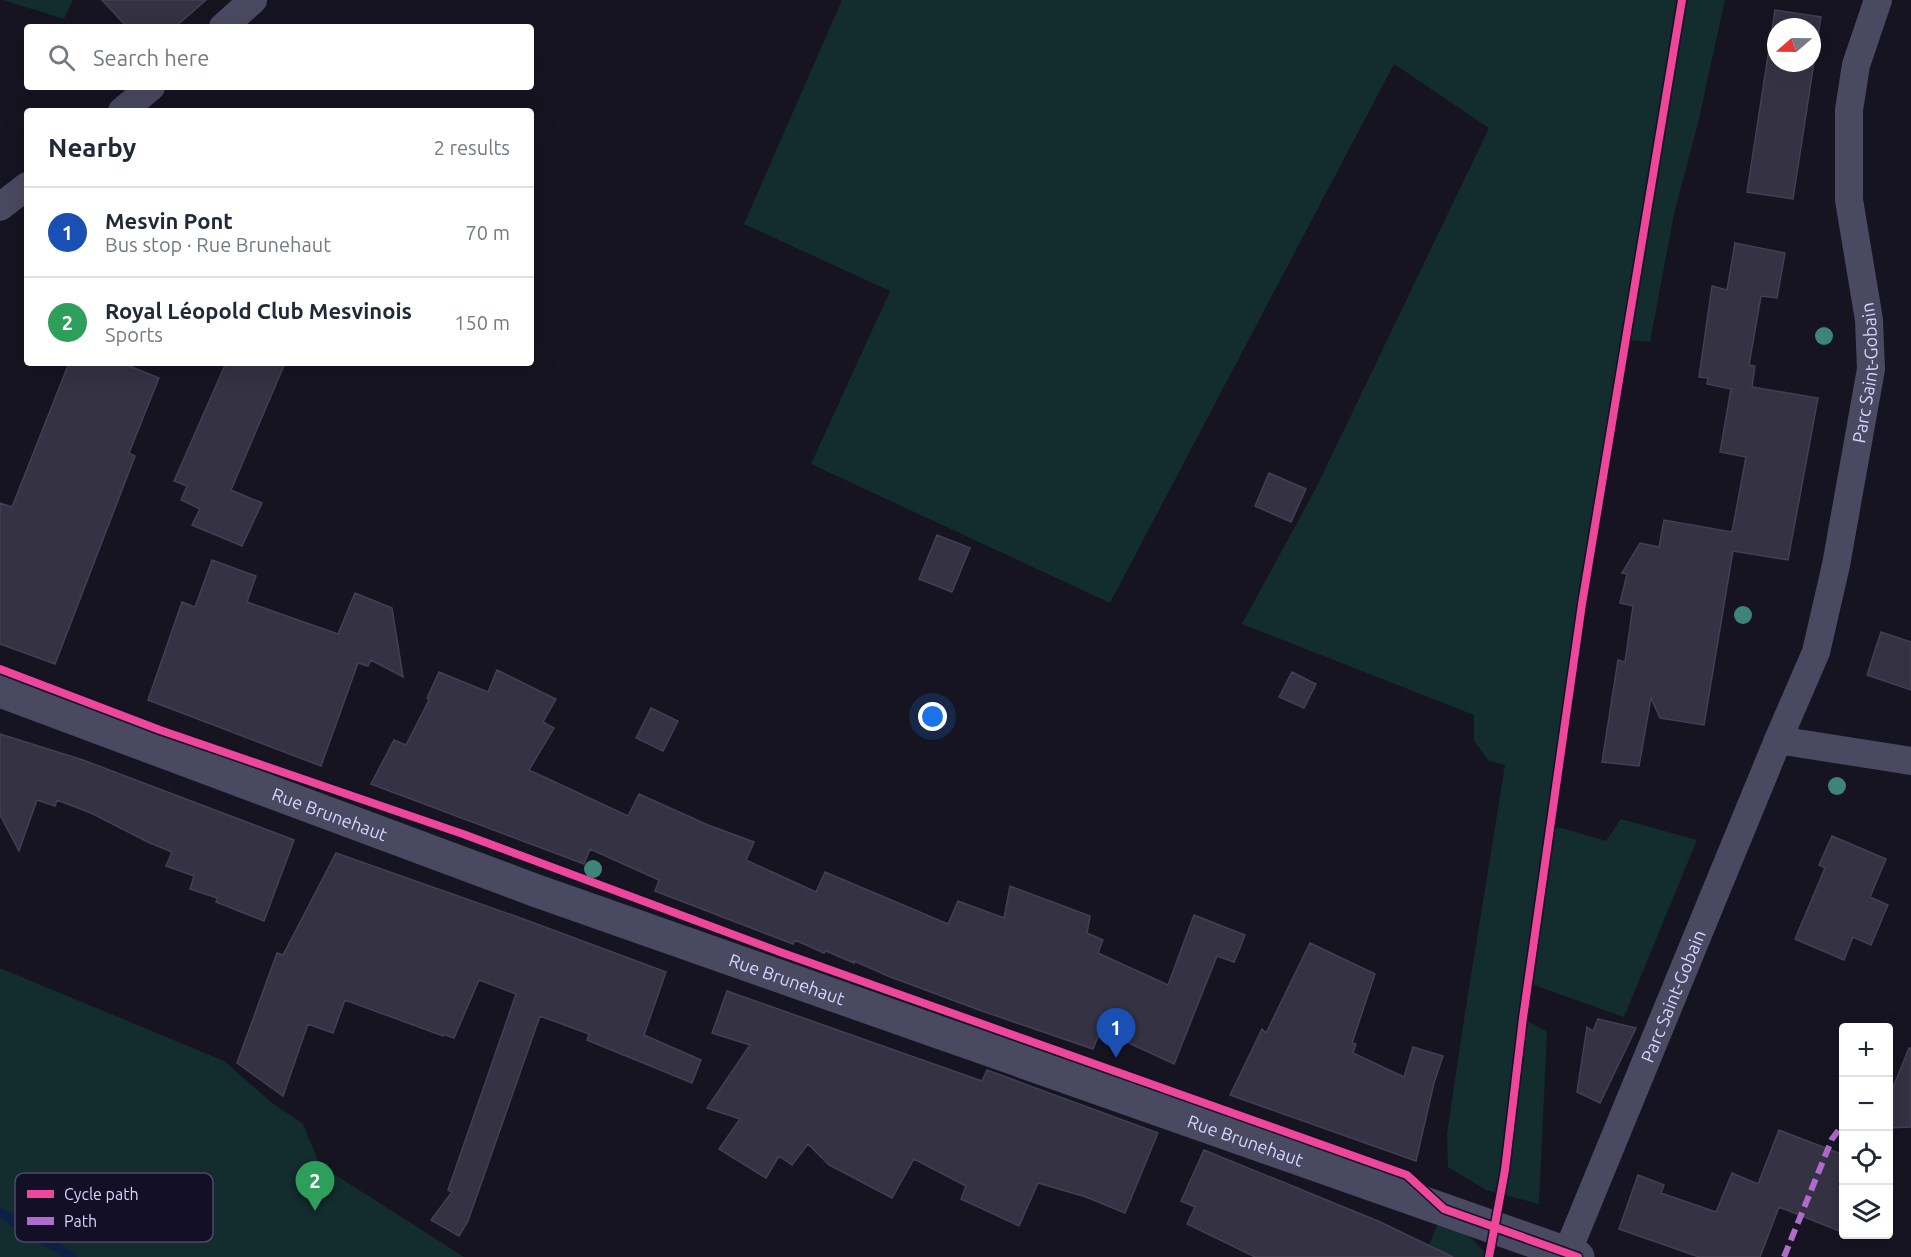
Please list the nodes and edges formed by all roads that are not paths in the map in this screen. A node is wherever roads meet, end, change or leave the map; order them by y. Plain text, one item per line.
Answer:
1 (253, 0) edge
2 (1878, 0) edge
3 (226, 24) edge
4 (147, 90) edge
5 (126, 108) edge
6 (24, 188) edge
7 (0, 207) edge
8 (0, 691) edge
9 (1778, 740) junction
10 (1911, 760) edge
11 (1573, 1255) edge

1 - 3 street
2 - 9 street, Parc Saint-Gobain
4 - 5 street
6 - 7 street
8 - 11 street, Rue Brunehaut
9 - 10 street
9 - 11 street, Parc Saint-Gobain

